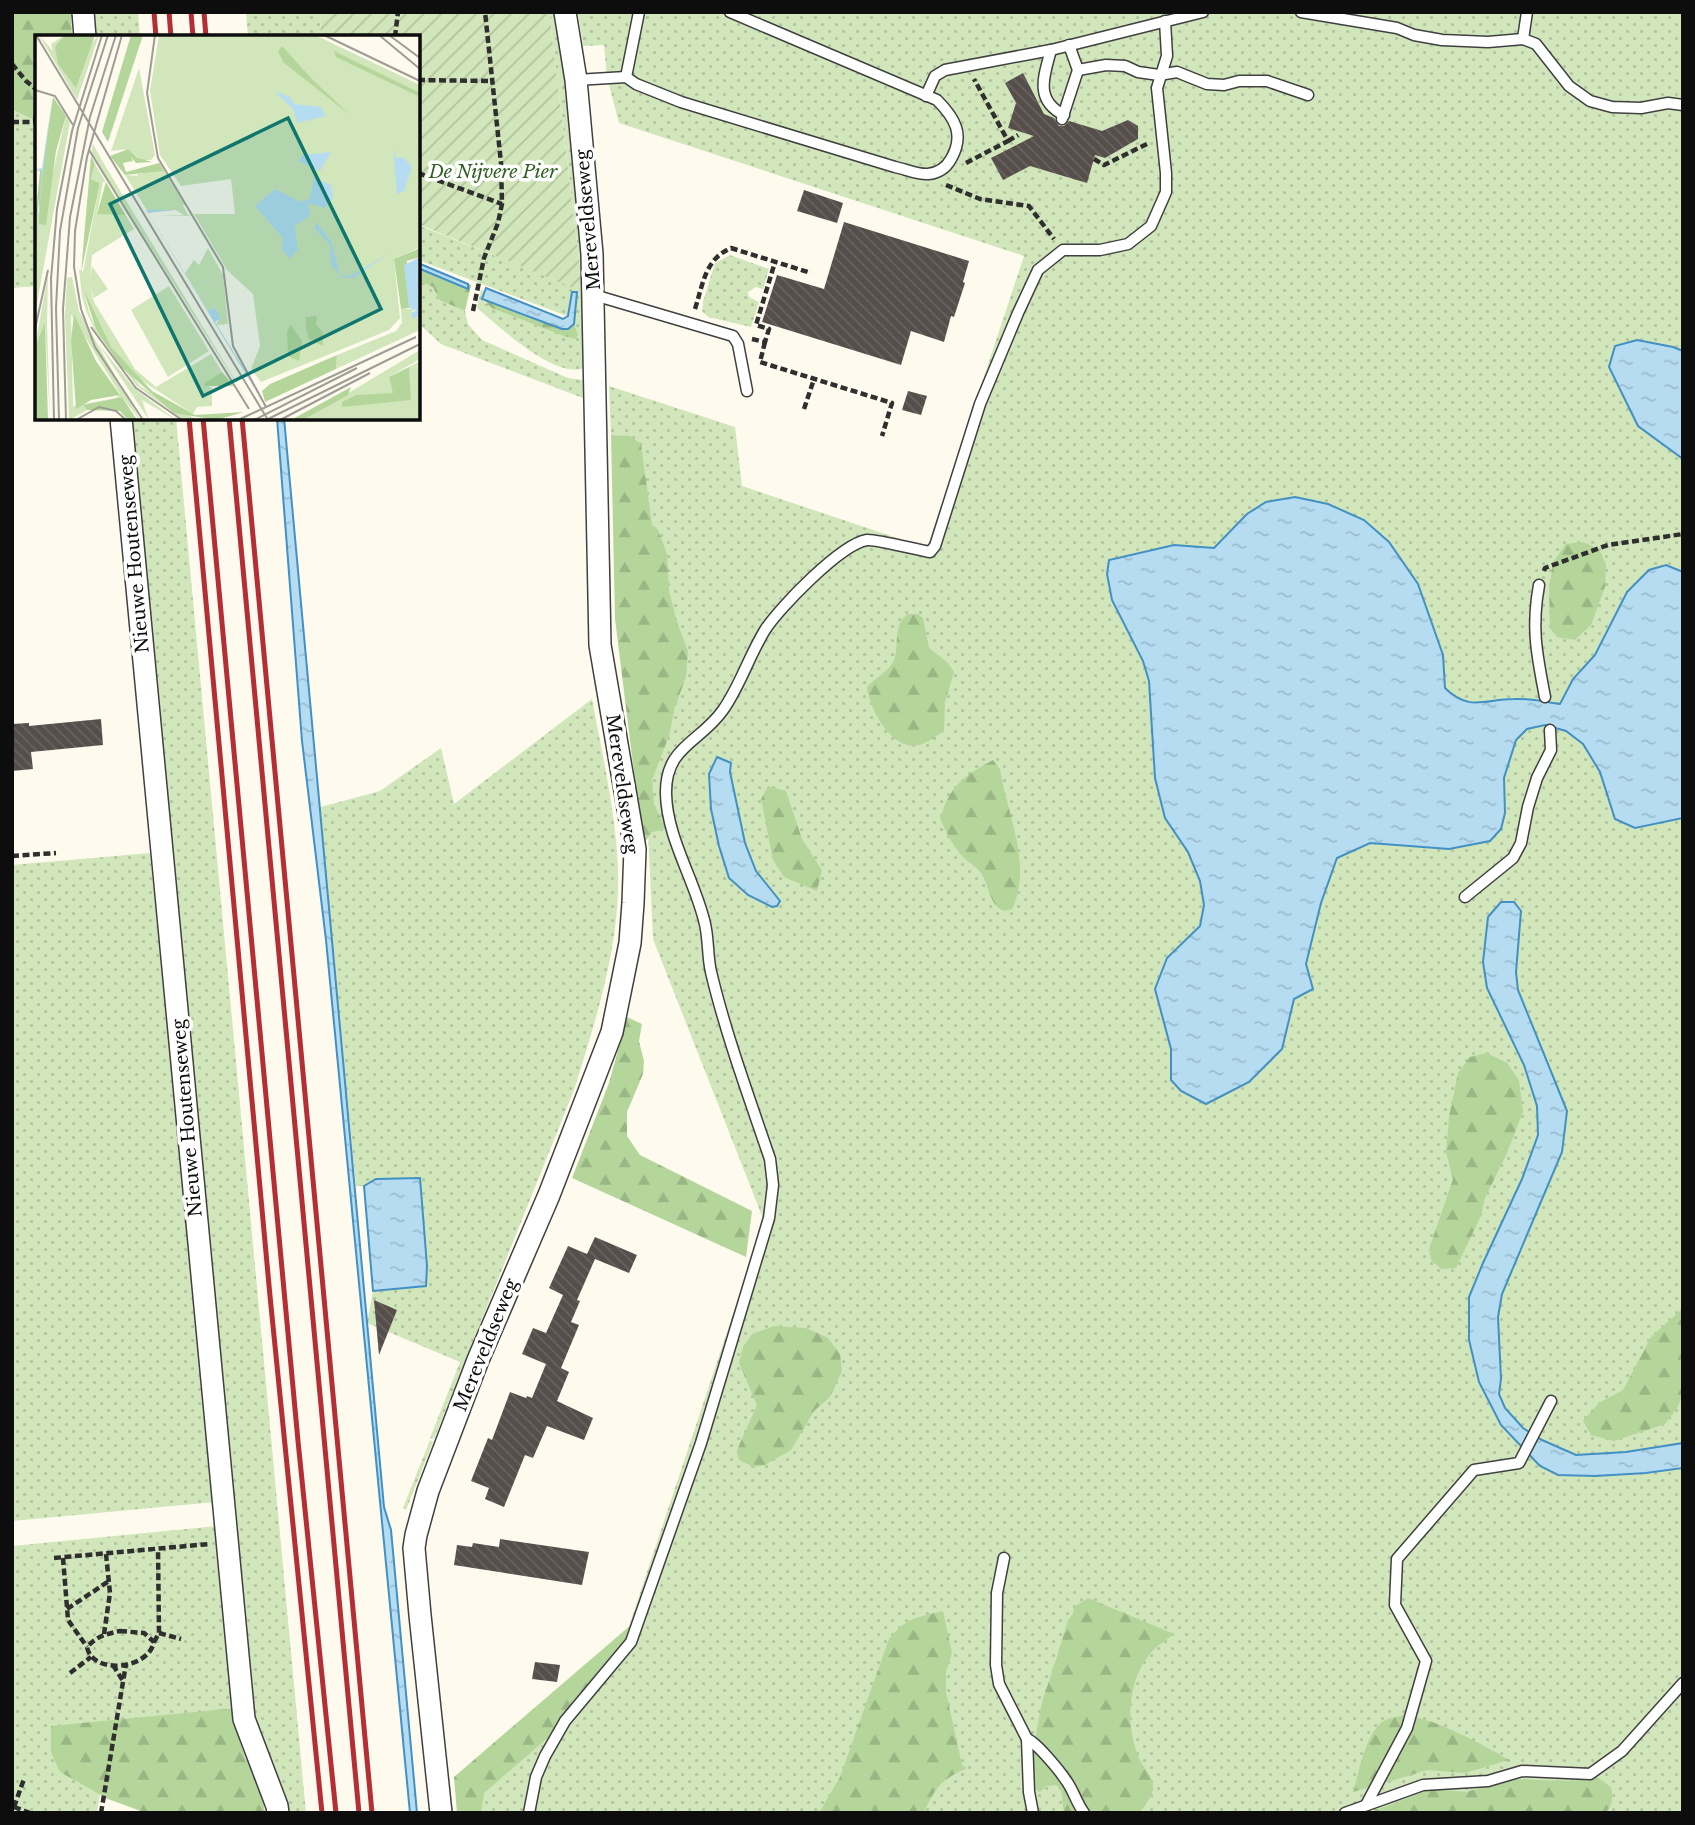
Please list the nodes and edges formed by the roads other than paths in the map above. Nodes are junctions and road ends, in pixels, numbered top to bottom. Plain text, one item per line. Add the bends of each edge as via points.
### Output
1 (83, 12) edge
2 (565, 12) edge
3 (639, 12) edge
4 (730, 12) edge
5 (1203, 12) edge
6 (1301, 12) edge
7 (1527, 12) edge
8 (1165, 22) junction
9 (85, 35) edge
10 (1523, 39) junction
11 (1069, 45) junction
12 (1051, 50) junction
13 (1078, 70) junction
14 (1160, 75) junction
15 (626, 77) junction
16 (576, 80) junction
17 (1308, 95) dead end
18 (926, 96) junction
19 (1683, 105) edge
20 (594, 295) junction
21 (747, 391) dead end
22 (121, 420) edge
23 (1539, 585) road end
24 (1545, 697) dead end
25 (1550, 730) dead end
26 (1465, 897) dead end
27 (1550, 1401) dead end
28 (1004, 1558) dead end
29 (1683, 1683) edge
30 (1027, 1739) junction
31 (1366, 1805) junction
32 (278, 1813) edge
33 (441, 1813) edge
34 (529, 1813) edge
35 (1033, 1813) edge
36 (1084, 1813) edge
37 (1345, 1813) edge

1 - 9 street
2 - 16 street, Mereveldseweg
3 - 15 lane
4 - 18 lane
5 - 8 lane
6 - 10 lane via 1442,40 1488,43
7 - 10 lane
8 - 11 lane
8 - 14 lane via 1167,56
10 - 19 lane via 1535,44 1569,86 1590,101 1612,107
11 - 12 lane
11 - 13 lane
12 - 13 lane via 1042,87 1046,99 1063,117
12 - 18 lane via 945,70 935,76
13 - 14 lane via 1125,66
14 - 17 lane via 1177,72 1207,84 1224,85 1268,81
14 - 34 lane via 1166,192 1151,226 1128,244 1063,250 1038,271 980,404 935,546 930,552 867,540 837,556 796,592 765,629 731,699 715,722 676,757 667,774 667,818 705,922 710,969 770,1159 772,1196 701,1443 631,1642 565,1721 536,1777
15 - 16 lane
15 - 18 lane via 681,102 927,174 945,168 958,146 950,113
16 - 20 street, Mereveldseweg
20 - 21 lane via 733,336
20 - 33 street, Mereveldseweg via 600,646 635,849 630,943 612,1032 478,1360 416,1535
22 - 32 street, Nieuwe Houtenseweg via 244,1719
23 - 24 lane via 1535,645
25 - 26 lane via 1551,750 1537,778 1521,843 1513,858
27 - 31 lane via 1519,1463 1474,1471 1397,1559 1395,1605 1426,1661 1407,1728
28 - 30 lane via 997,1593 996,1665 999,1684
29 - 31 lane via 1622,1751 1590,1774 1522,1771 1488,1780 1423,1785
30 - 35 lane
30 - 36 lane via 1065,1777
31 - 37 lane

